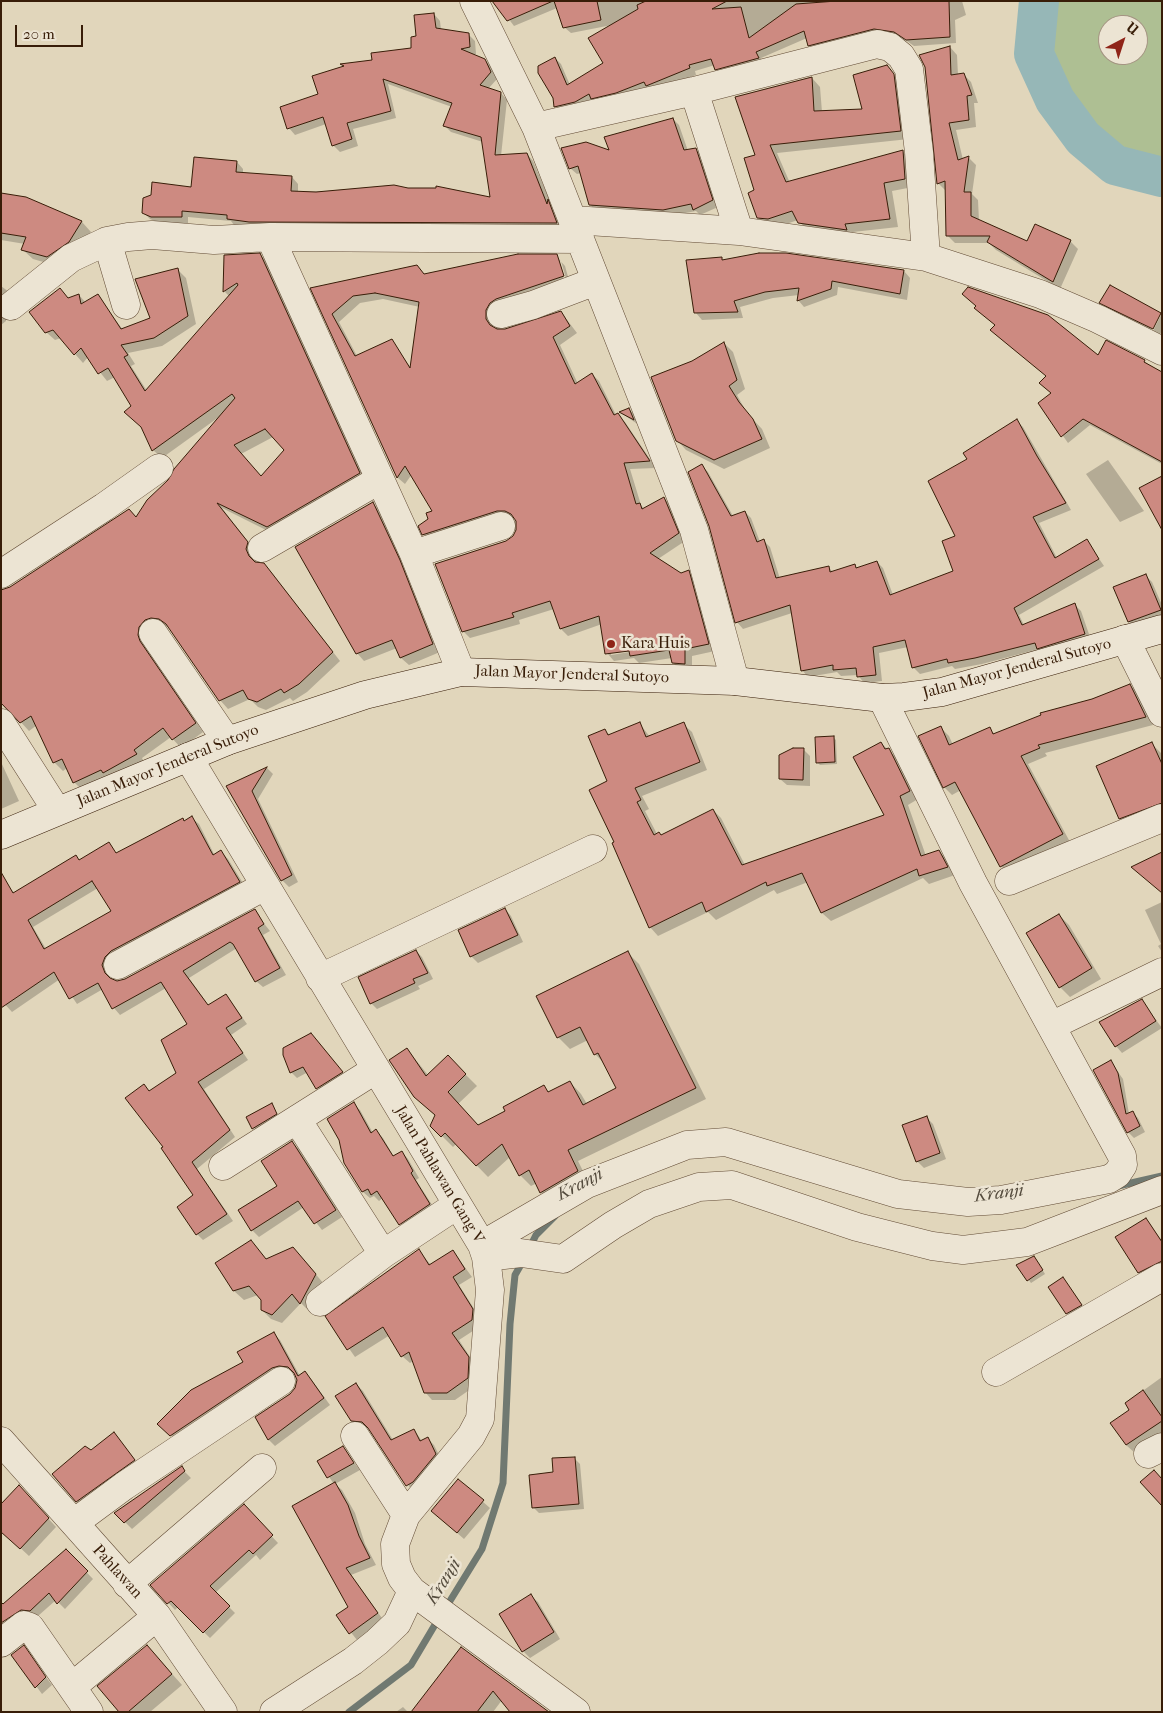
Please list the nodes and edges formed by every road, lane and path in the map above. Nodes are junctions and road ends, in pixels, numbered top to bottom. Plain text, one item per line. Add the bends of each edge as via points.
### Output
1 (474, 1) edge
2 (694, 91) junction
3 (536, 127) junction
4 (577, 230) junction
5 (739, 231) junction
6 (270, 237) junction
7 (107, 241) junction
8 (926, 256) junction
9 (596, 281) junction
10 (126, 305) dead end
11 (12, 306) dead end
12 (501, 314) dead end
13 (1162, 351) edge
14 (158, 468) dead end
15 (378, 480) junction
16 (501, 526) dead end
17 (262, 548) dead end
18 (414, 554) junction
19 (1, 574) edge
20 (1162, 629) edge
21 (152, 633) dead end
22 (1125, 639) junction
23 (461, 672) junction
24 (735, 681) junction
25 (882, 698) junction
26 (1162, 714) edge
27 (1, 723) edge
28 (227, 741) junction
29 (188, 757) junction
30 (57, 811) junction
31 (1162, 818) edge
32 (1, 835) edge
33 (593, 849) dead end
34 (1009, 881) dead end
35 (265, 886) junction
36 (118, 965) dead end
37 (1162, 972) edge
38 (320, 978) junction
39 (1051, 1026) junction
40 (375, 1070) junction
41 (298, 1120) junction
42 (224, 1166) dead end
43 (1161, 1193) edge
44 (457, 1205) junction
45 (484, 1251) junction
46 (383, 1254) junction
47 (1162, 1277) edge
48 (320, 1302) dead end
49 (996, 1372) dead end
50 (280, 1381) dead end
51 (355, 1436) dead end
52 (1, 1441) edge
53 (262, 1468) dead end
54 (406, 1515) junction
55 (74, 1523) junction
56 (127, 1584) junction
57 (412, 1591) junction
58 (157, 1616) junction
59 (1, 1644) edge
60 (73, 1686) junction
61 (89, 1712) edge
62 (223, 1712) edge
63 (274, 1712) edge
64 (576, 1712) edge

1 - 3 street
2 - 3 street
2 - 5 street
2 - 8 street via 877,44 890,47 909,69
3 - 4 street
4 - 5 street
4 - 6 street
4 - 9 street
5 - 8 street
6 - 7 street via 214,240 152,235
6 - 15 street
7 - 10 street
7 - 11 street via 54,270
8 - 13 street via 1040,294
9 - 12 street
9 - 24 street via 694,530
14 - 19 street
15 - 17 street
15 - 18 street
16 - 18 street
18 - 23 street
20 - 22 street, Jalan Mayor Jenderal Sutoyo
21 - 28 street
22 - 25 street, Jalan Mayor Jenderal Sutoyo via 942,692
22 - 26 street
23 - 24 street, Jalan Mayor Jenderal Sutoyo
23 - 28 street, Jalan Mayor Jenderal Sutoyo via 366,695
24 - 25 street, Jalan Mayor Jenderal Sutoyo
25 - 39 street via 973,882
27 - 30 street
28 - 29 street, Jalan Mayor Jenderal Sutoyo
29 - 30 street, Jalan Mayor Jenderal Sutoyo
29 - 35 street, Jalan Pahlawan Gang V
30 - 32 street, Jalan Mayor Jenderal Sutoyo
31 - 34 street
33 - 38 street
35 - 36 street
35 - 38 street, Jalan Pahlawan Gang V
37 - 39 street
38 - 40 street, Jalan Pahlawan Gang V
39 - 45 street via 1122,1156 1123,1165 1109,1179 1002,1200 968,1202 898,1194 726,1142 687,1145 587,1184
40 - 41 street
40 - 44 street, Jalan Pahlawan Gang V
41 - 42 street
41 - 46 street
43 - 45 street via 1027,1242 963,1250 932,1246 857,1226 732,1185 699,1187 649,1204 563,1259 521,1252
44 - 45 street, Jalan Pahlawan Gang V
44 - 46 street
45 - 54 street, Jalan Pahlawan Gang V via 490,1290 480,1419 471,1436
46 - 48 street
47 - 49 street
50 - 55 street
51 - 54 street
52 - 55 street, Pahlawan
53 - 56 street
54 - 57 street, Jalan Pahlawan Gang V via 395,1544 396,1564
55 - 56 street, Pahlawan
56 - 58 street, Pahlawan
57 - 63 street via 397,1623 377,1642
57 - 64 street, Jalan Pahlawan Gang V
58 - 60 street
58 - 62 street, Pahlawan
59 - 60 street via 17,1629 27,1625
60 - 61 street

